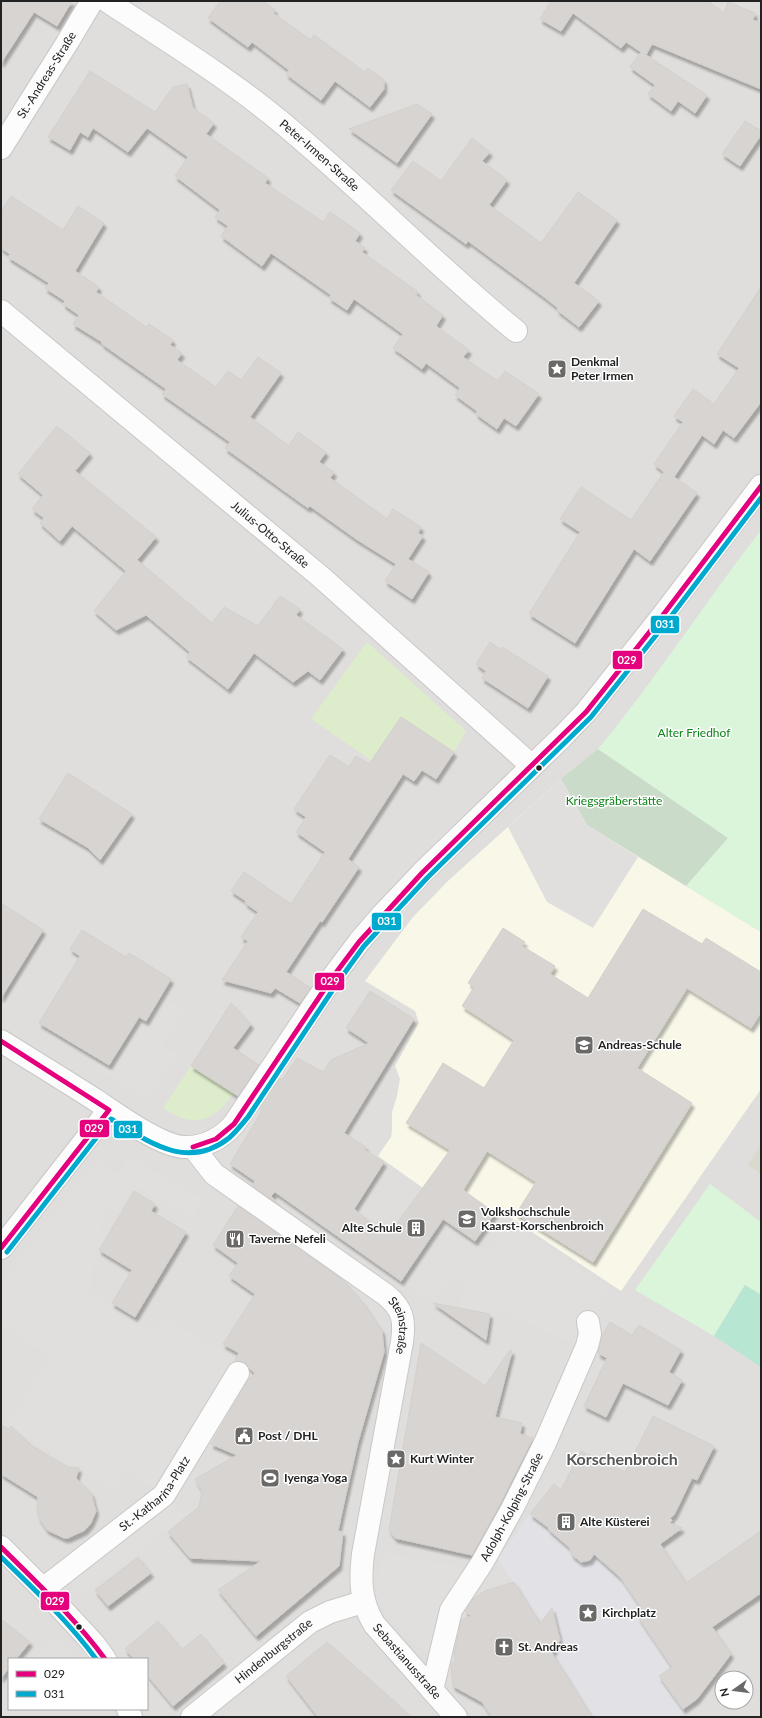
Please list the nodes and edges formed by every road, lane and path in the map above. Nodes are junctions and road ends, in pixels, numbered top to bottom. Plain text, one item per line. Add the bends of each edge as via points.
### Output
1 (92, 1) edge
2 (107, 1) edge
3 (1, 148) edge
4 (1, 311) edge
5 (516, 331) dead end
6 (761, 486) edge
7 (532, 766) junction
8 (1, 1041) edge
9 (109, 1110) junction
10 (193, 1147) junction
11 (1, 1248) edge
12 (588, 1322) dead end
13 (238, 1373) dead end
14 (1, 1547) edge
15 (43, 1589) junction
16 (363, 1602) junction
17 (104, 1658) edge
18 (432, 1690) junction
19 (192, 1717) edge
20 (456, 1717) edge

1 - 3 street, St.-Andreas-Straße
2 - 5 street, Peter-Irmen-Straße via 222,77 277,118 478,300
4 - 7 street, Julius-Otto-Straße via 321,577
6 - 7 street via 594,702
7 - 10 street via 422,873 366,934 332,978 234,1124 219,1138
8 - 9 street
9 - 10 street via 168,1143
9 - 11 street
10 - 16 street, Steinstraße via 219,1178 378,1289 392,1300 400,1312 403,1326 402,1342 360,1570
12 - 18 street, Adolph-Kolping-Straße via 590,1334 587,1346 545,1443 482,1563 451,1610
13 - 15 street, St.-Katharina-Platz via 164,1495
14 - 15 street
15 - 17 street
16 - 18 street, Sebastianusstraße via 374,1624
16 - 19 street, Hindenburgstraße via 330,1612 310,1622
18 - 20 street, Sebastianusstraße

